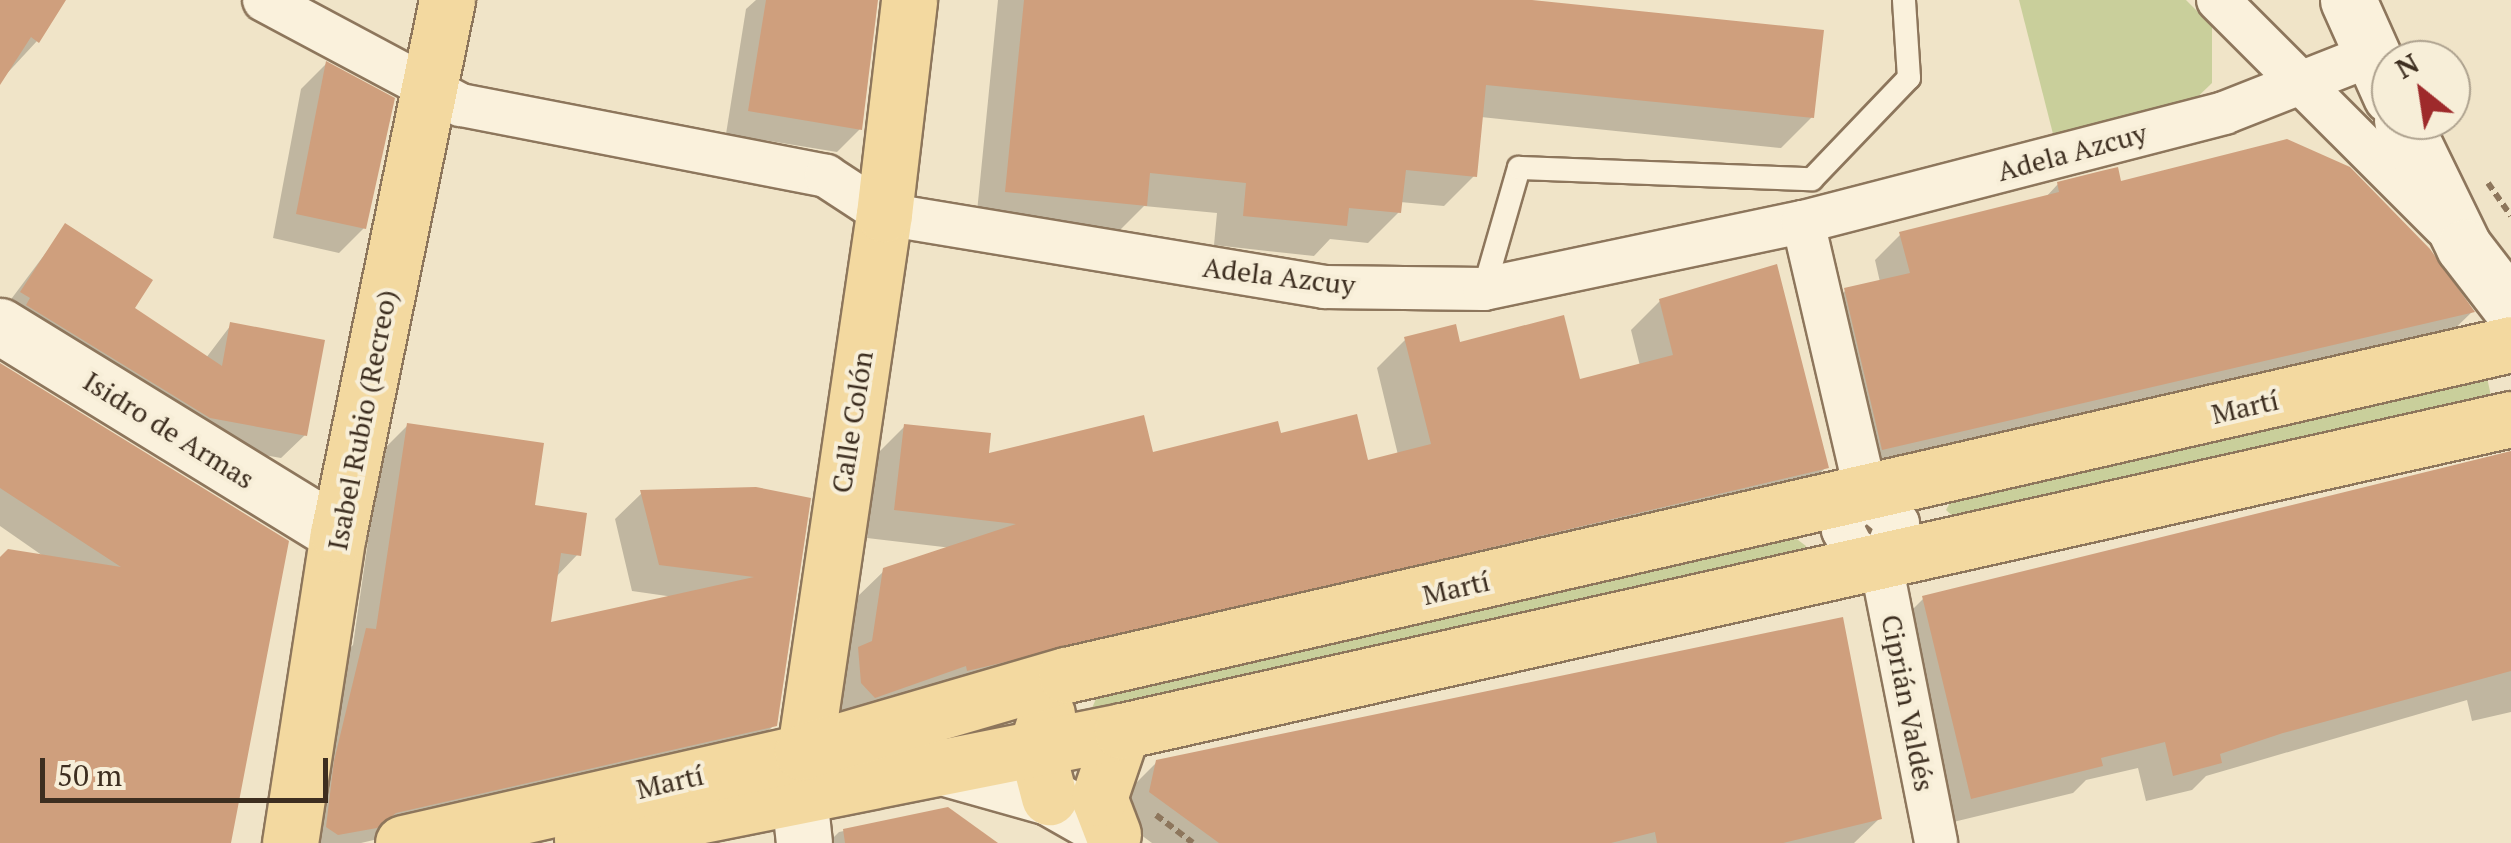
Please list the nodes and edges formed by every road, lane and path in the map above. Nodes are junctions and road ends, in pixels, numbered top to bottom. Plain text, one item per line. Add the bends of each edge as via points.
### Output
1 (264, 0) edge
2 (446, 0) edge
3 (909, 0) edge
4 (1904, 0) edge
5 (2218, 0) edge
6 (2348, 0) edge
7 (2250, 32) junction
8 (2371, 53) edge
9 (2371, 77) edge
10 (429, 83) junction
11 (2306, 84) junction
12 (2224, 113) junction
13 (2412, 140) edge
14 (884, 214) junction
15 (1803, 222) junction
16 (2464, 247) junction
17 (1484, 288) junction
18 (2511, 308) edge
19 (0, 326) edge
20 (2511, 344) edge
21 (2511, 419) edge
22 (1866, 497) junction
23 (338, 534) junction
24 (1881, 564) junction
25 (1066, 676) junction
26 (812, 682) junction
27 (1122, 731) junction
28 (863, 735) junction
29 (935, 765) junction
30 (1042, 772) junction
31 (802, 797) edge
32 (1128, 828) edge
33 (290, 843) edge
34 (403, 843) edge
35 (565, 843) edge
36 (1193, 843) edge
37 (1936, 843) edge

1 - 10 street, Adela Azcuy
2 - 10 main road, Isabel Rubio (Recreo)
3 - 14 main road, Calle Colón
4 - 17 lane via 1908,78 1812,179 1519,168
5 - 7 street
6 - 8 street
7 - 11 street
7 - 12 street via 2246,85
9 - 11 street, Adela Azcuy
10 - 14 street, Adela Azcuy via 461,104 826,176
10 - 23 main road, Isabel Rubio (Recreo)
11 - 12 street, Adela Azcuy
11 - 16 street
12 - 15 street, Adela Azcuy
13 - 16 street
14 - 17 street, Adela Azcuy via 1324,287
14 - 26 main road, Calle Colón
15 - 17 street, Adela Azcuy
15 - 22 street, Ciprián Valdés
16 - 18 street
19 - 23 street, Isidro de Armas
20 - 22 main road, Martí
21 - 24 main road, Martí
22 - 24 street, Ciprián Valdés via 1898,524
22 - 25 main road, Martí
23 - 33 main road, Isabel Rubio (Recreo)
24 - 27 main road, Martí
24 - 37 street, Ciprián Valdés
25 - 28 main road, Martí
25 - 30 main road
26 - 28 main road
26 - 31 main road, Calle Colón
27 - 30 main road, Martí
27 - 32 main road via 1099,798
28 - 29 main road
28 - 31 main road, Martí
29 - 30 main road, Martí
29 - 31 main road, Martí
30 - 32 street
31 - 34 main road, Martí
31 - 35 main road, Martí
32 - 36 path

